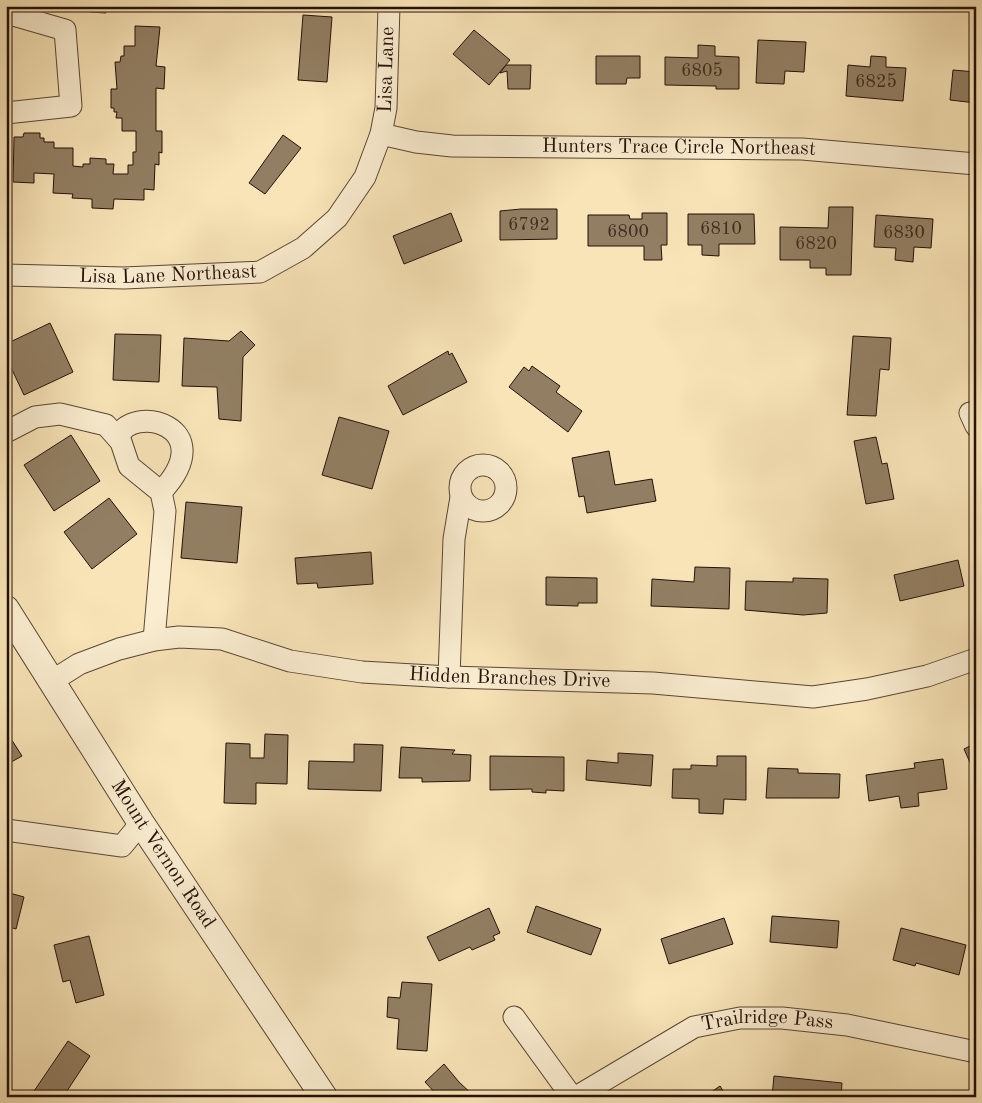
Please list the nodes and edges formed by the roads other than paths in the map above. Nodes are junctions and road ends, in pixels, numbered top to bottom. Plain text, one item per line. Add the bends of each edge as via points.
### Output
1 (388, 6) edge
2 (6, 13) edge
3 (6, 113) edge
4 (382, 134) junction
5 (976, 164) edge
6 (6, 275) edge
7 (6, 432) edge
8 (118, 438) junction
9 (161, 492) junction
10 (462, 497) dead end
11 (6, 609) edge
12 (154, 640) junction
13 (976, 659) edge
14 (449, 677) junction
15 (52, 681) junction
16 (141, 823) junction
17 (6, 830) edge
18 (514, 1017) dead end
19 (976, 1052) edge
20 (324, 1097) edge
21 (572, 1097) edge
22 (576, 1097) edge

1 - 4 street, Lisa Lane via 386,108
2 - 3 street via 65,30 71,106
4 - 5 street, Hunters Trace Circle Northeast via 452,146 802,149
4 - 6 street, Lisa Lane Northeast via 365,177 337,218 303,248 260,272 124,278
7 - 8 street via 35,418 60,414 106,425
8 - 9 street via 129,466
8 - 9 street via 128,427 142,421 161,422 172,429 179,438 182,451 180,468
9 - 12 street via 165,511
10 - 14 street via 454,538
11 - 15 street, Mount Vernon Road
12 - 14 street, Hidden Branches Drive via 179,637 222,639 290,661 362,672
12 - 15 street, Hidden Branches Drive via 79,664
13 - 14 street, Hidden Branches Drive via 927,676 813,698 653,683
15 - 16 street, Mount Vernon Road
16 - 17 street via 122,846
16 - 20 street, Mount Vernon Road
18 - 21 street
19 - 22 street, Trailridge Pass via 847,1025 782,1018 740,1018 694,1027

